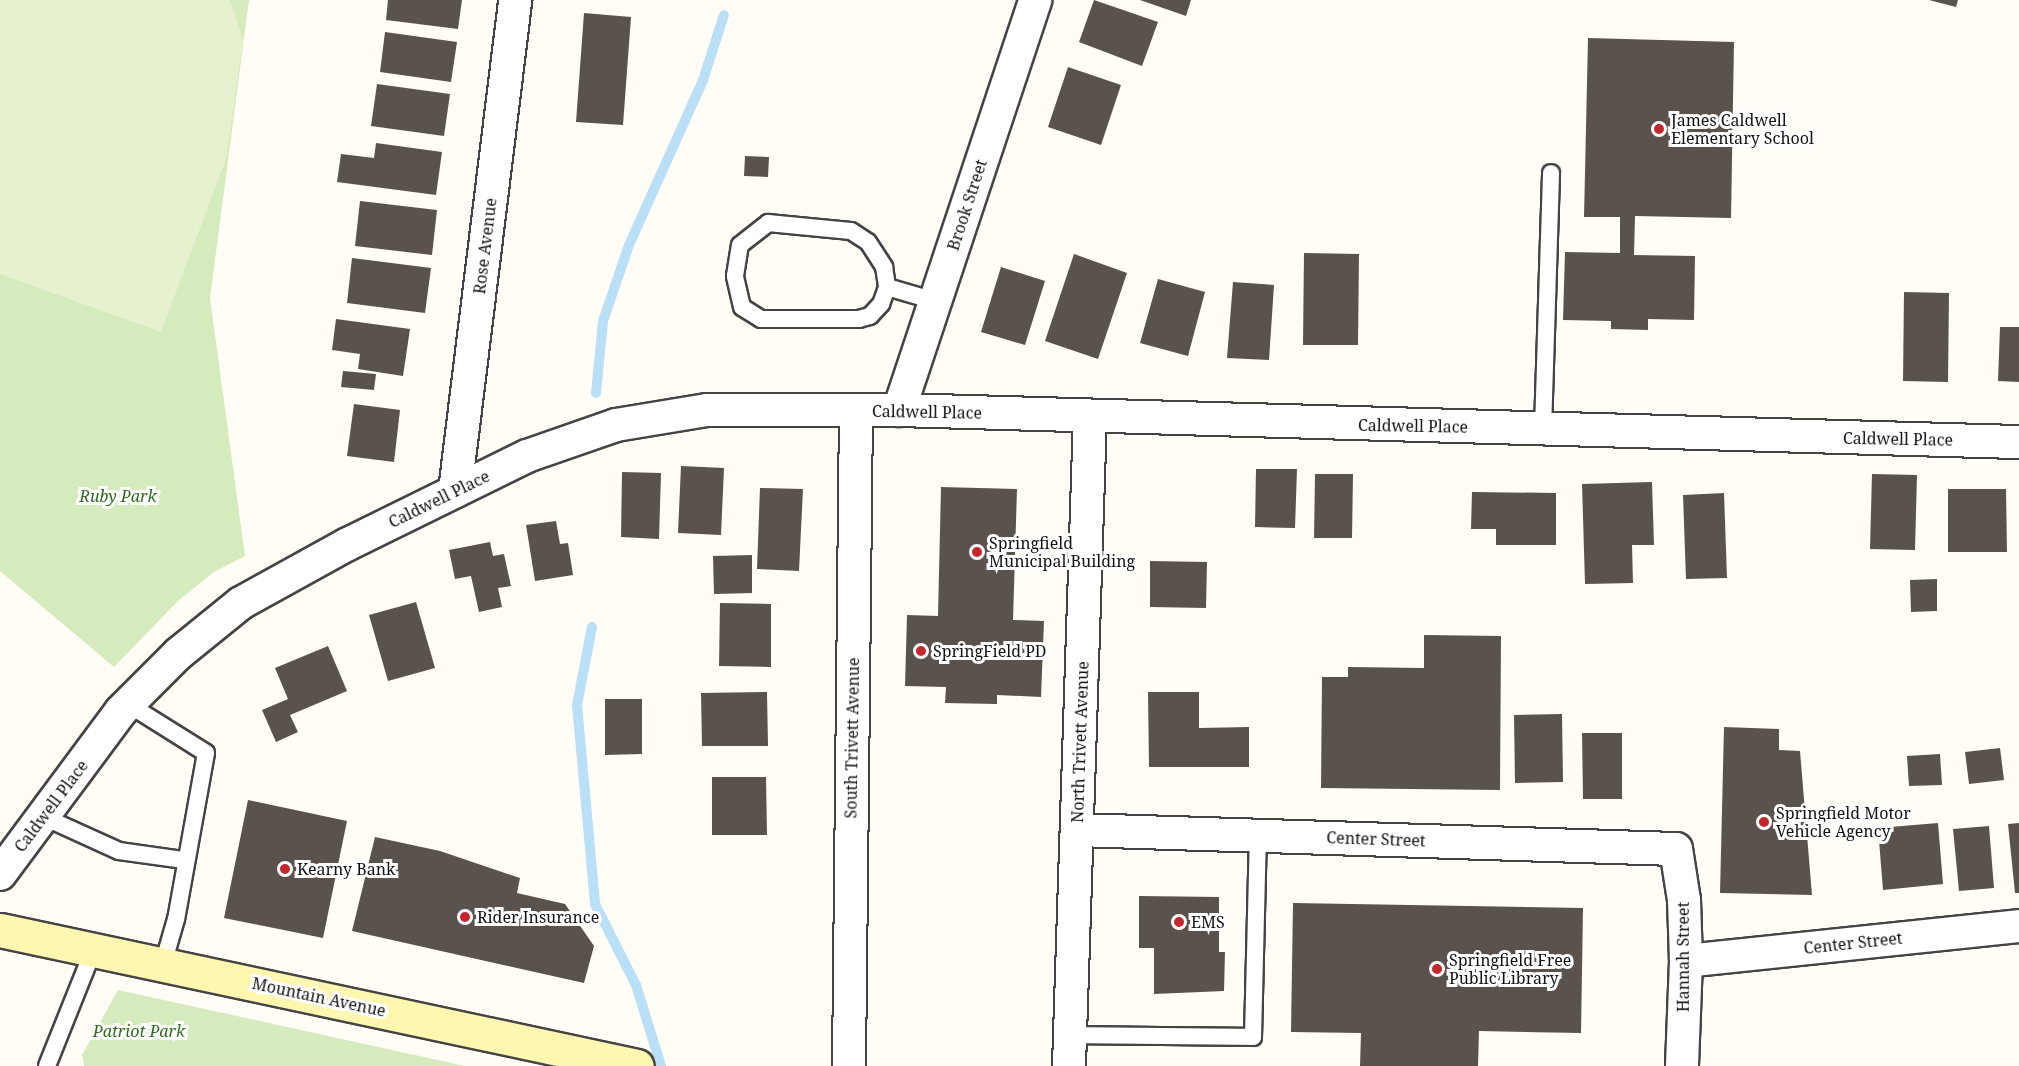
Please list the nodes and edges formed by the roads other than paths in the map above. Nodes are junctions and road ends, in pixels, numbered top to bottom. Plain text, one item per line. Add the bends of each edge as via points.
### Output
1 (515, 0) edge
2 (1035, 0) edge
3 (1551, 173) dead end
4 (887, 287) junction
5 (935, 301) junction
6 (898, 410) junction
7 (855, 411) junction
8 (1090, 417) junction
9 (1543, 429) junction
10 (2019, 442) edge
11 (455, 491) junction
12 (128, 704) junction
13 (44, 817) junction
14 (1077, 830) junction
15 (1258, 835) junction
16 (1676, 849) joint
17 (184, 860) junction
18 (0, 874) edge
19 (2019, 926) edge
20 (0, 930) edge
21 (93, 951) junction
22 (1686, 961) junction
23 (164, 964) junction
24 (1070, 1035) junction
25 (630, 1065) edge
26 (47, 1066) edge
27 (849, 1066) edge
28 (1069, 1066) edge
29 (1682, 1066) edge

1 - 11 street, Rose Avenue
2 - 5 street, Brook Street
3 - 9 lane
4 - 4 lane via 881,257 851,231 768,223 740,245 736,261 737,295 742,307 760,319 859,319 870,316 881,304
4 - 5 lane
5 - 6 street, Brook Street
6 - 7 street, Caldwell Place
6 - 8 street, Caldwell Place
7 - 11 street, Caldwell Place via 707,410 616,425 574,438
7 - 27 street, South Trivett Avenue
8 - 9 street, Caldwell Place
8 - 14 street, North Trivett Avenue
9 - 10 street, Caldwell Place
11 - 12 street, Caldwell Place via 241,603 178,654
12 - 13 street, Caldwell Place
12 - 17 lane via 206,753
13 - 17 lane via 119,850
13 - 18 street, Caldwell Place
14 - 15 street, Center Street
14 - 24 street, North Trivett Avenue
15 - 16 street, Center Street
15 - 24 lane via 1252,1037
16 - 22 street, Hannah Street via 1684,900
17 - 23 lane via 176,920
19 - 22 street, Center Street
20 - 21 street, Mountain Avenue
21 - 23 street, Mountain Avenue
21 - 26 lane
22 - 29 street, Hannah Street
23 - 25 street, Mountain Avenue
24 - 28 street, North Trivett Avenue

